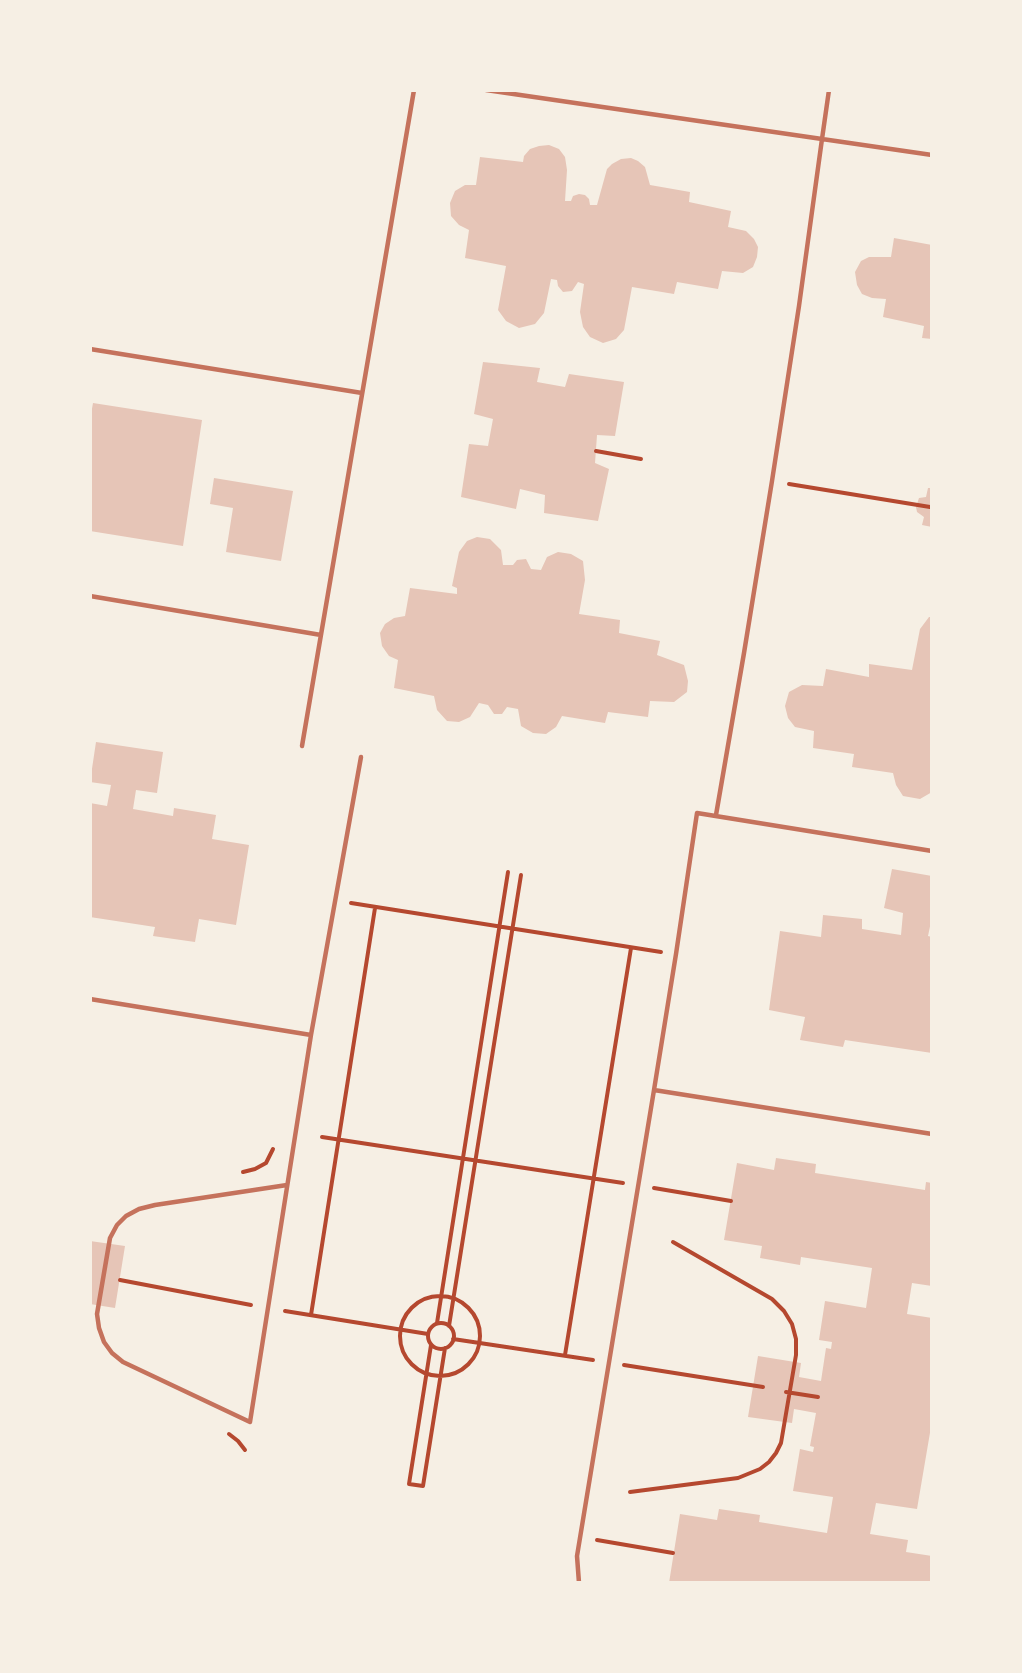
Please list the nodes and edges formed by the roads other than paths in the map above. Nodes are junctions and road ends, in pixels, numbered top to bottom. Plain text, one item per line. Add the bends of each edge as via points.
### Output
1 (414, 90) edge
2 (486, 90) edge
3 (829, 90) edge
4 (822, 139) junction
5 (932, 155) edge
6 (90, 349) edge
7 (362, 393) junction
8 (90, 596) edge
9 (321, 635) junction
10 (302, 746) dead end
11 (361, 757) dead end
12 (716, 815) junction
13 (932, 851) edge
14 (90, 999) edge
15 (311, 1035) junction
16 (654, 1090) junction
17 (932, 1134) edge
18 (287, 1185) junction
19 (579, 1583) edge

1 - 7 lane
2 - 4 lane
3 - 4 lane
4 - 5 lane
4 - 12 lane via 772,481
6 - 7 lane
7 - 9 lane
8 - 9 lane
9 - 10 lane
11 - 15 lane
12 - 13 lane
12 - 16 lane via 697,813
14 - 15 lane
15 - 18 lane
16 - 17 lane
16 - 19 lane via 577,1556
18 - 18 lane via 250,1422 123,1362 112,1353 104,1342 97,1314 110,1238 126,1216 155,1205

